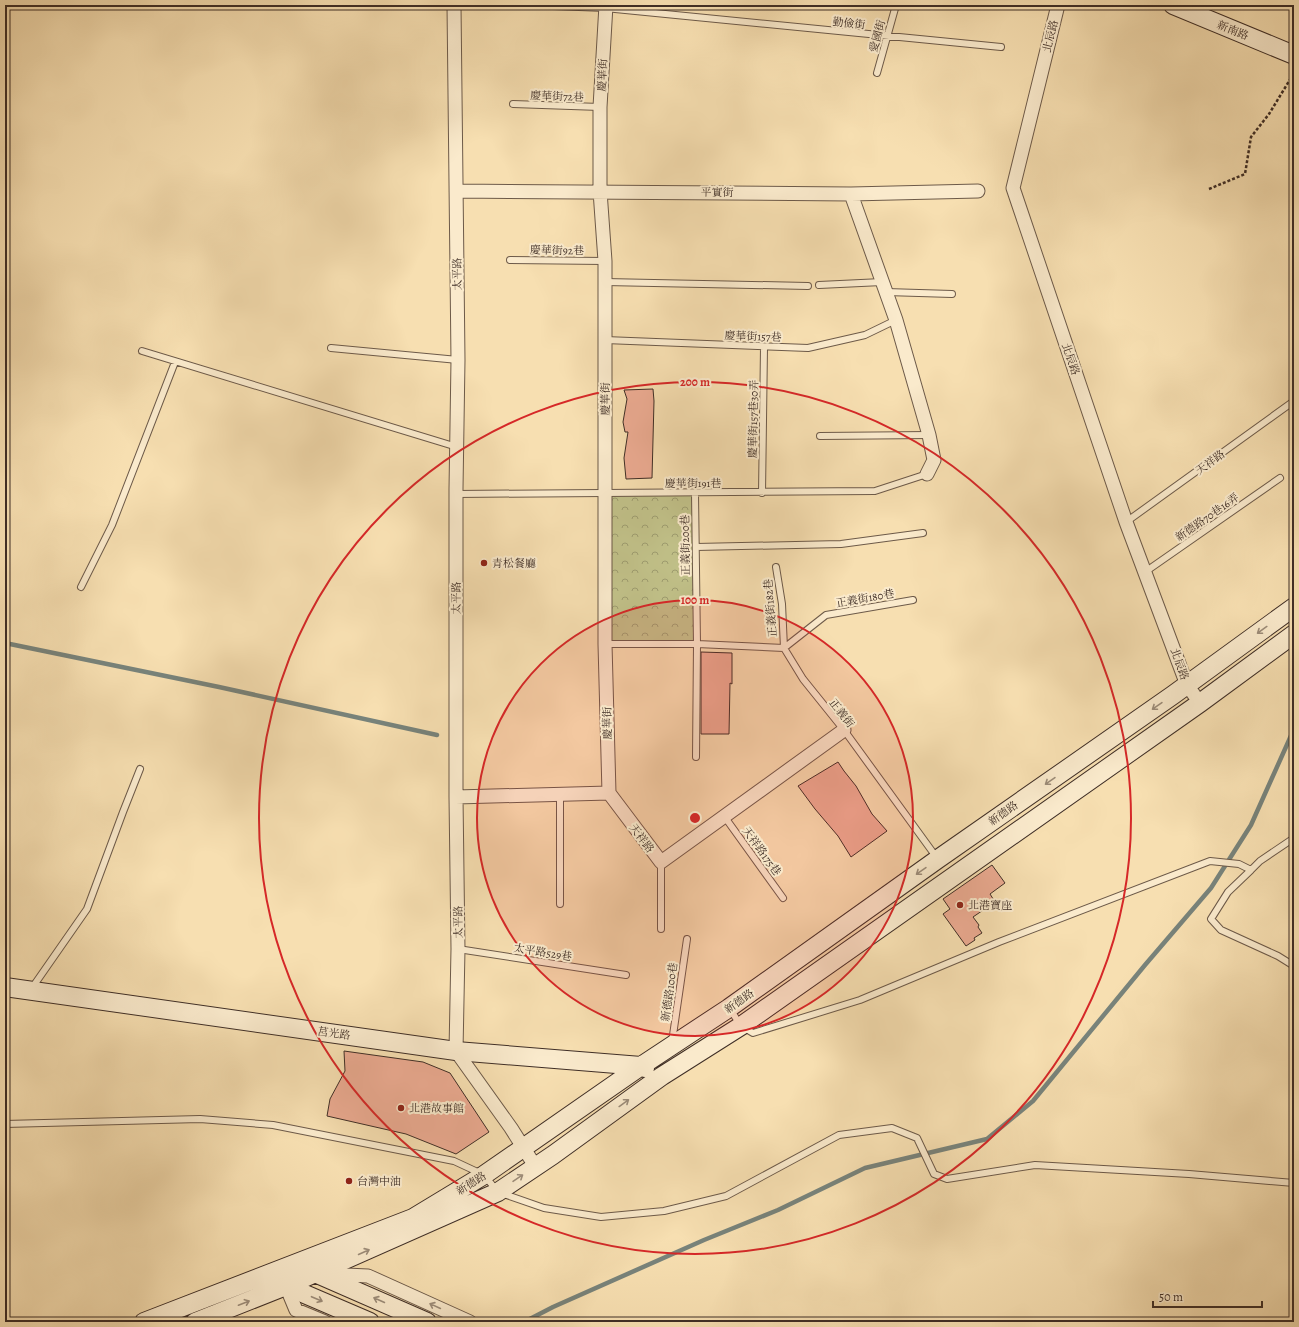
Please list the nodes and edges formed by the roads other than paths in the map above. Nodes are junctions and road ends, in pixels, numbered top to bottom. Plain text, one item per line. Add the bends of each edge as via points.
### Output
1 (454, 5) edge
2 (527, 5) edge
3 (896, 5) edge
4 (1058, 5) edge
5 (1173, 5) edge
6 (606, 6) edge
7 (887, 37) junction
8 (1001, 47) dead end
9 (1294, 55) edge
10 (877, 73) dead end
11 (513, 104) dead end
12 (600, 107) junction
13 (456, 190) junction
14 (600, 191) junction
15 (978, 191) dead end
16 (851, 194) junction
17 (510, 260) dead end
18 (604, 261) junction
19 (605, 282) junction
20 (819, 285) dead end
21 (808, 286) dead end
22 (884, 287) junction
23 (952, 294) dead end
24 (896, 320) junction
25 (605, 340) junction
26 (764, 346) junction
27 (330, 348) dead end
28 (142, 351) dead end
29 (458, 360) junction
30 (175, 362) junction
31 (1294, 401) edge
32 (929, 435) junction
33 (820, 436) dead end
34 (457, 447) junction
35 (927, 474) joint
36 (1280, 478) dead end
37 (695, 492) junction
38 (605, 493) junction
39 (762, 493) junction
40 (456, 494) junction
41 (1126, 522) junction
42 (923, 533) dead end
43 (696, 547) junction
44 (776, 567) dead end
45 (1145, 572) junction
46 (81, 587) dead end
47 (913, 600) dead end
48 (1294, 607) edge
49 (1294, 634) edge
50 (605, 644) junction
51 (697, 644) junction
52 (784, 648) junction
53 (1187, 684) junction
54 (1200, 703) junction
55 (844, 730) junction
56 (696, 757) dead end
57 (140, 769) dead end
58 (560, 794) junction
59 (609, 794) junction
60 (456, 797) junction
61 (724, 816) junction
62 (1294, 838) edge
63 (938, 859) junction
64 (661, 862) junction
65 (1251, 870) junction
66 (783, 898) dead end
67 (560, 904) dead end
68 (661, 929) dead end
69 (687, 939) dead end
70 (458, 949) junction
71 (1294, 966) edge
72 (626, 975) dead end
73 (5, 987) edge
74 (30, 990) junction
75 (730, 1008) junction
76 (742, 1026) junction
77 (671, 1047) junction
78 (456, 1051) junction
79 (641, 1066) junction
80 (662, 1076) junction
81 (5, 1124) edge
82 (524, 1148) junction
83 (535, 1166) junction
84 (484, 1175) junction
85 (1294, 1184) edge
86 (498, 1192) junction
87 (311, 1266) junction
88 (286, 1286) junction
89 (144, 1322) edge
90 (195, 1322) edge
91 (325, 1322) edge
92 (370, 1322) edge
93 (427, 1322) edge
94 (470, 1322) edge

1 - 13 street, 太平路
2 - 6 lane, 勤儉街
3 - 7 lane, 愛國街
4 - 41 street, 北辰路 via 1013,188
5 - 9 main road, 新南路
6 - 7 lane, 勤儉街
6 - 12 street, 慶華街
7 - 8 lane, 勤儉街
7 - 10 lane, 愛國街
11 - 12 lane, 慶華街72巷
12 - 14 street, 慶華街
13 - 14 street, 平實街
13 - 29 street, 太平路
14 - 16 street, 平實街
14 - 18 street, 慶華街
15 - 16 street, 平實街
16 - 22 street
17 - 18 lane, 慶華街92巷
18 - 19 street, 慶華街
19 - 21 lane
19 - 25 street, 慶華街
20 - 22 lane
22 - 23 lane
22 - 24 street
24 - 26 lane, 慶華街157巷 via 864,335 808,348
24 - 32 street
25 - 26 lane, 慶華街157巷
25 - 38 street, 慶華街
26 - 39 lane, 慶華街157巷30弄
27 - 29 lane
28 - 30 lane
29 - 34 street, 太平路
30 - 34 lane
30 - 46 lane via 112,525
31 - 41 lane, 天祥路
32 - 33 lane
32 - 35 street via 934,460
34 - 40 street, 太平路
35 - 39 lane, 慶華街191巷 via 875,491
36 - 45 lane, 新德路70巷16弄
37 - 38 lane, 慶華街191巷
37 - 39 lane, 慶華街191巷
37 - 43 lane, 正義街200巷
38 - 40 lane, 慶華街191巷
38 - 50 street, 慶華街
40 - 60 street, 太平路
41 - 45 street, 北辰路
42 - 43 lane via 841,544
43 - 51 lane, 正義街200巷
44 - 52 lane, 正義街182巷 via 782,604
45 - 53 street, 北辰路
47 - 52 lane, 正義街180巷 via 826,615
48 -> 53 main road, 新德路
49 - 54 main road, 新德路
50 - 51 lane
50 - 59 street, 慶華街
51 - 52 lane
51 - 56 lane
52 - 55 lane, 正義街 via 803,679
53 - 54 street, 北辰路
53 -> 63 main road, 新德路
54 - 76 main road, 新德路
55 - 61 street, 天祥路
55 - 63 lane, 正義街
57 - 74 lane via 87,909
58 - 59 street
58 - 60 street
58 - 67 lane
59 - 64 street, 天祥路
60 - 70 street, 太平路
61 - 64 street, 天祥路
61 - 66 lane, 天祥路175巷
62 - 65 lane
63 -> 75 main road, 新德路
64 - 68 lane
65 - 71 lane via 1228,892 1211,919 1221,930
65 - 76 lane via 1239,864 1210,861 999,942 860,1000 753,1033
69 - 77 lane, 新德路100巷
70 - 72 lane, 太平路529巷
70 - 78 street, 太平路
73 - 74 main road, 莒光路
74 - 78 main road, 莒光路
75 - 76 lane
75 - 77 main road, 新德路
76 - 80 main road, 新德路
77 - 79 main road, 新德路
78 - 79 main road, 莒光路
78 - 82 street
79 - 80 main road, 莒光路
79 - 82 main road, 新德路
83 -> 80 main road, 新德路
81 - 84 lane via 200,1119 273,1125 454,1162
82 - 83 street
82 - 84 main road, 新德路
86 -> 83 main road, 新德路
84 - 86 lane
84 - 87 main road, 新德路 via 413,1218
85 - 86 lane via 1189,1174 1035,1166 947,1179 934,1174 917,1138 892,1128 839,1135 726,1196 664,1211 600,1217 544,1208
87 -> 86 main road, 新德路
87 - 88 main road
87 - 89 main road, 新德路
93 -> 87 main road
94 -> 87 street via 368,1276
90 -> 88 main road
88 - 91 street via 296,1310
88 -> 92 main road

